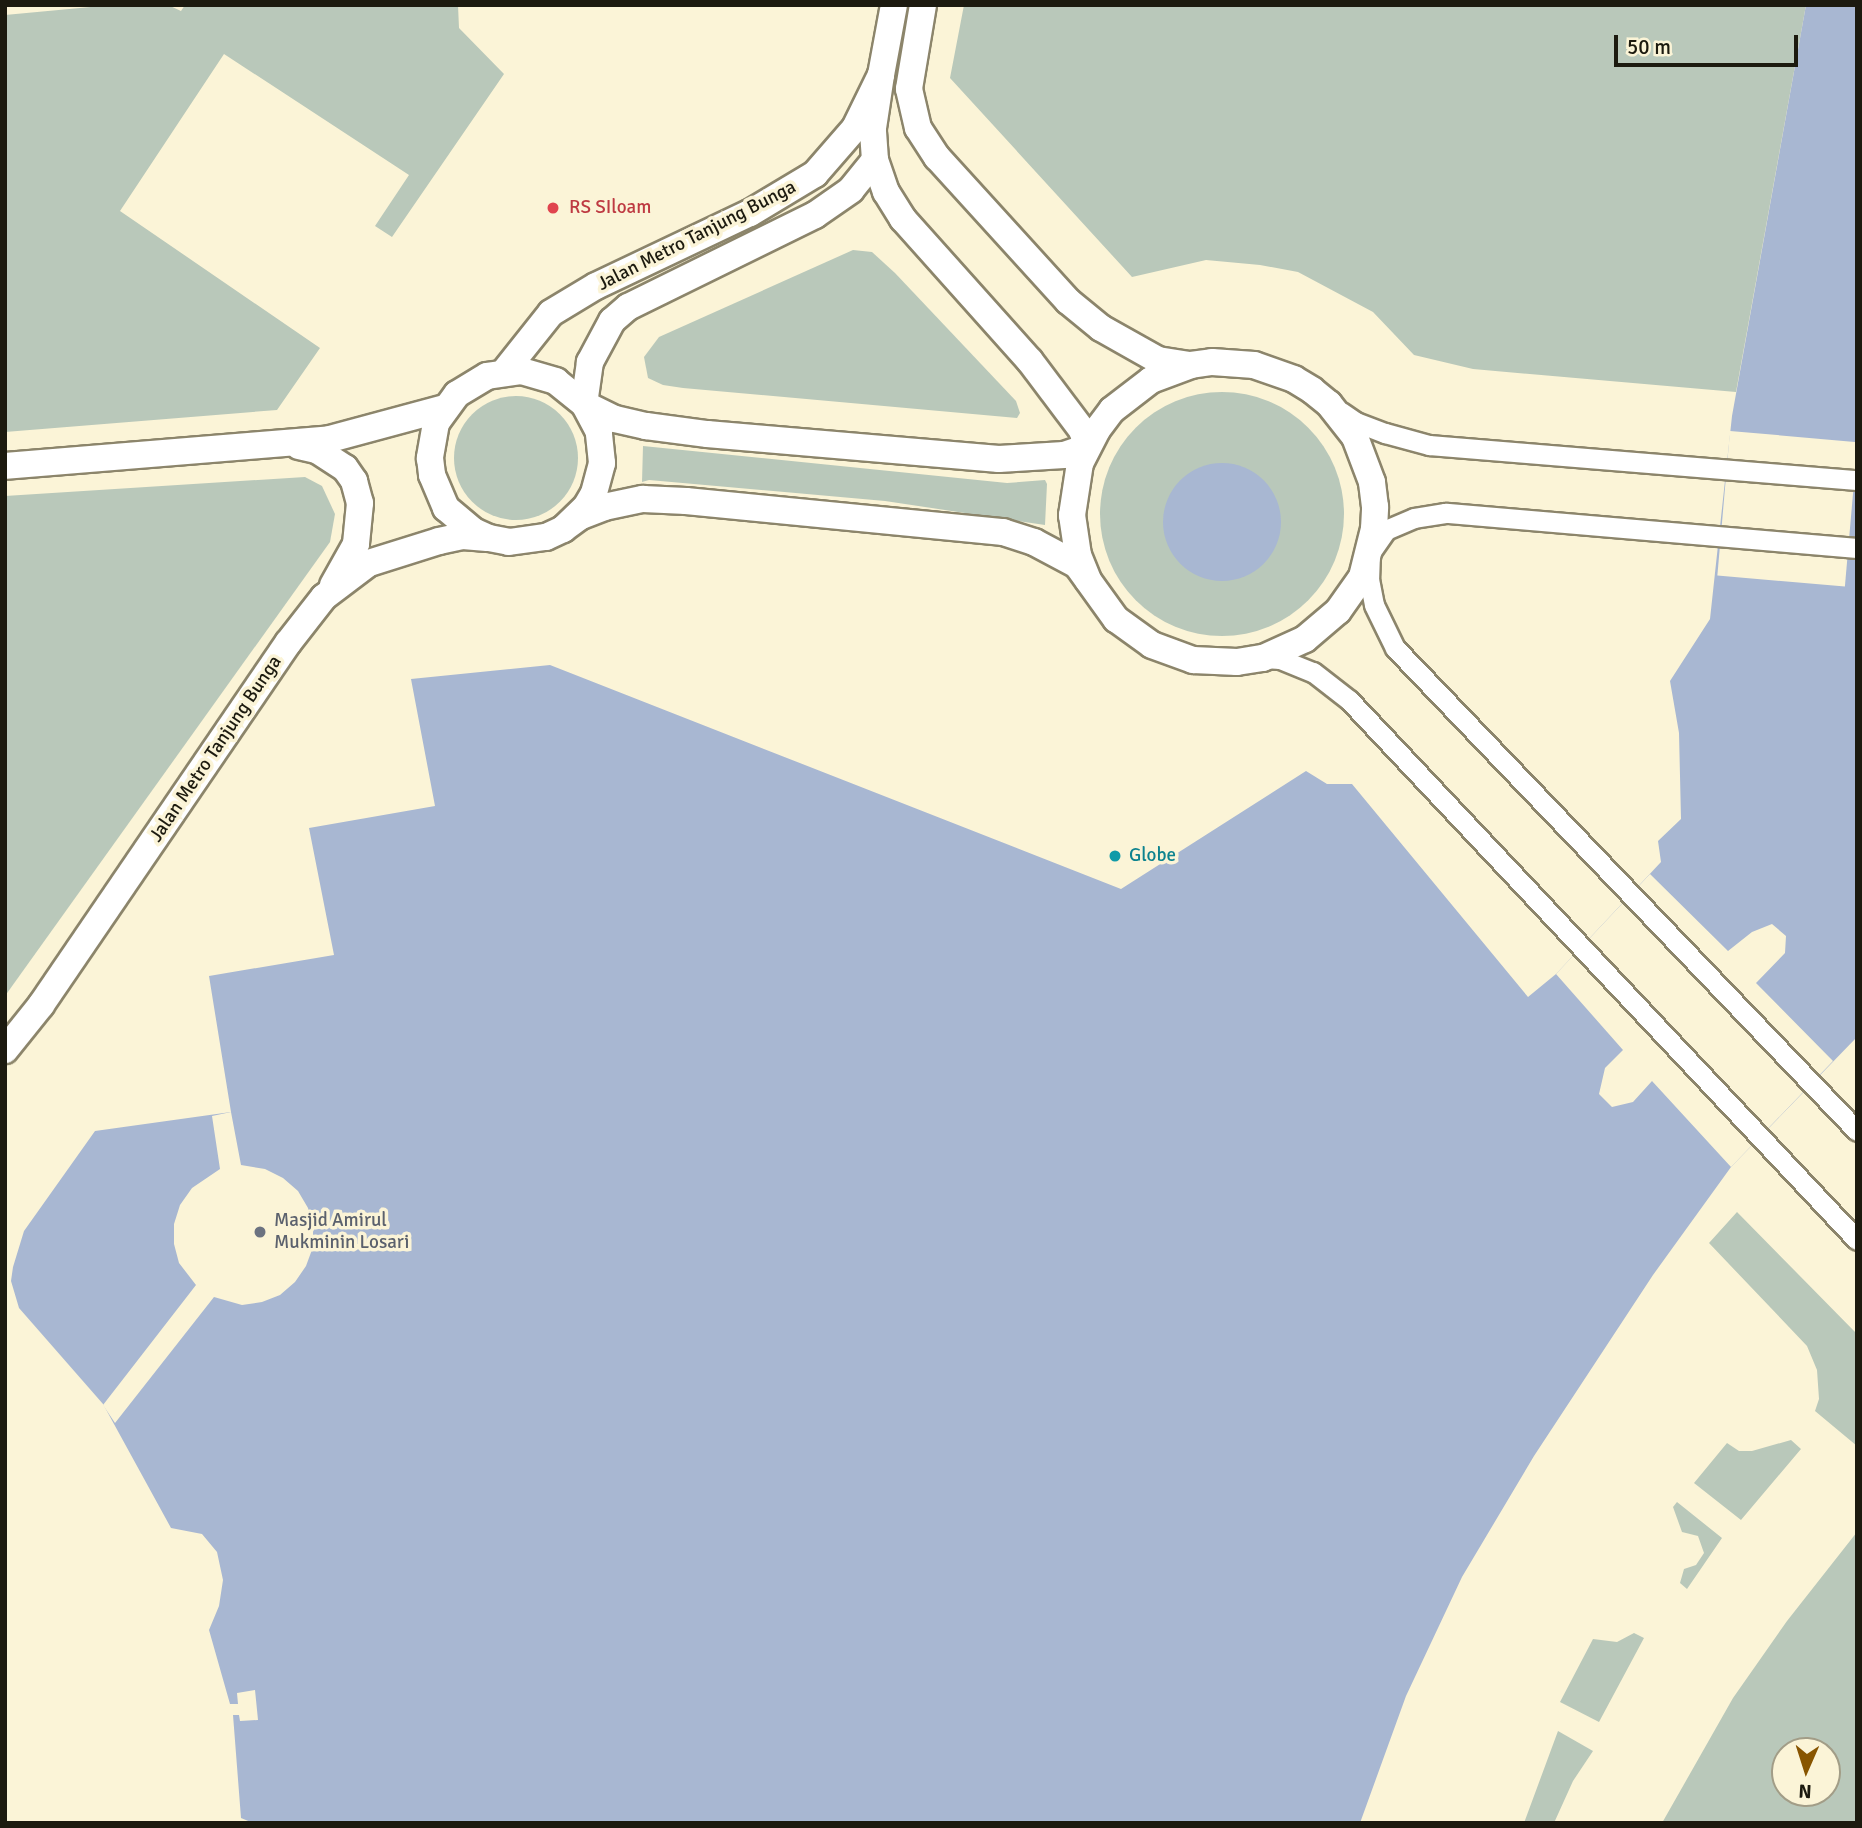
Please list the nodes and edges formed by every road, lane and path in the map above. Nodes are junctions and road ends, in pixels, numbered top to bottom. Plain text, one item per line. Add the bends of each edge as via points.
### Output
1 (894, 5) edge
2 (923, 5) edge
3 (881, 75) junction
4 (876, 160) junction
5 (1191, 365) junction
6 (504, 372) junction
7 (584, 404) junction
8 (1329, 404) junction
9 (445, 408) junction
10 (287, 444) junction
11 (1087, 447) junction
12 (5, 466) edge
13 (1857, 480) edge
14 (563, 529) junction
15 (489, 538) junction
16 (1857, 548) edge
17 (1370, 553) junction
18 (1088, 580) junction
19 (324, 597) junction
20 (1263, 658) junction
21 (5, 1050) edge
22 (1857, 1130) edge
23 (1857, 1240) edge

1 - 3 main road, Jalan Metro Tanjung Bunga
2 - 5 main road via 909,89 918,128 937,157 1068,301 1101,328 1157,360
3 - 4 main road via 873,128
3 - 6 main road, Jalan Metro Tanjung Bunga via 855,128 815,174 761,207 596,286 551,313
4 - 7 main road, Jalan Metro Tanjung Bunga via 851,190 815,215 628,307 612,321 590,362
4 - 11 main road via 886,192 903,219 1030,360 1082,430
5 - 8 main road via 1254,365 1294,379
5 - 11 main road via 1151,380 1130,394 1112,410
6 - 7 main road via 540,374
6 - 9 main road via 487,376 457,394
7 - 11 main road via 615,419 646,426 999,459 1064,455
7 - 14 main road via 598,432 602,463 590,500
8 - 13 street via 1356,422 1429,445
8 - 17 main road via 1355,437 1372,482
9 - 10 main road via 330,439
9 - 15 main road via 431,440 432,475 446,508
10 - 12 main road
10 - 19 main road via 335,459 354,481 360,503 356,544
11 - 18 main road via 1074,488 1072,515 1078,555
14 - 15 main road via 528,542
14 - 18 main road via 604,507 643,499 970,527 1044,546 1077,565
15 - 19 main road, Jalan Metro Tanjung Bunga via 463,536 439,541 369,564
16 - 17 street via 1445,513 1414,518 1386,530
17 - 20 main road via 1362,577 1338,611 1305,639
17 - 22 street via 1374,605 1395,648
18 - 20 main road via 1133,633 1172,654 1215,663
19 - 21 main road, Jalan Metro Tanjung Bunga via 41,1005
20 - 23 street via 1280,659 1313,672 1349,700

